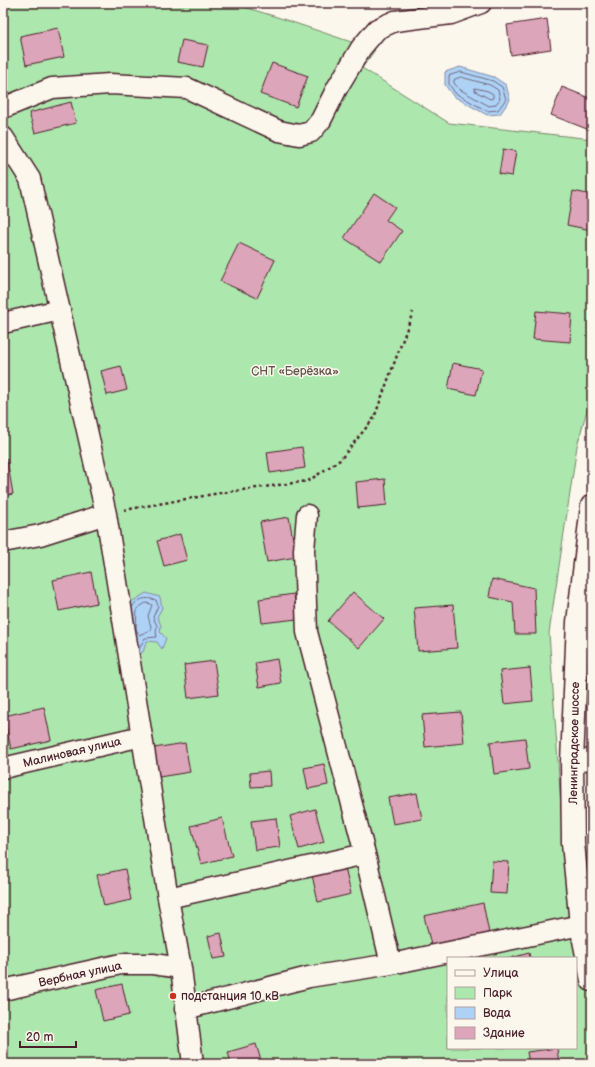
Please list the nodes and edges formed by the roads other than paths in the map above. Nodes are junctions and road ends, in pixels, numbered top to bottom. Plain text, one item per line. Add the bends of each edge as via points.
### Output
1 (481, 3) edge
2 (3, 108) edge
3 (3, 137) edge
4 (60, 310) junction
5 (3, 323) edge
6 (592, 506) edge
7 (106, 514) junction
8 (307, 515) dead end
9 (3, 542) edge
10 (585, 621) edge
11 (142, 736) junction
12 (582, 761) edge
13 (3, 768) edge
14 (365, 854) junction
15 (168, 898) junction
16 (581, 925) junction
17 (391, 964) junction
18 (181, 968) junction
19 (592, 980) edge
20 (3, 990) edge
21 (185, 1009) junction
22 (193, 1064) edge

1 - 2 street via 451,14 395,21 377,30 361,48 321,120 311,132 298,135 279,131 187,88 110,84 52,88
3 - 4 street via 30,179
4 - 5 street
4 - 7 street
6 - 10 main road, Ленинградское шоссе
7 - 9 street via 40,535
7 - 11 street
8 - 14 street via 304,550 307,632
10 - 12 main road, Ленинградское шоссе
11 - 13 street, Малиновая улица
11 - 15 street
12 - 16 main road, Ленинградское шоссе via 573,843
14 - 15 street
14 - 17 street
15 - 18 street
16 - 17 street
16 - 19 main road, Ленинградское шоссе
17 - 21 street via 309,977
18 - 20 street, Вербная улица via 153,964 121,964
18 - 21 street
21 - 22 street

